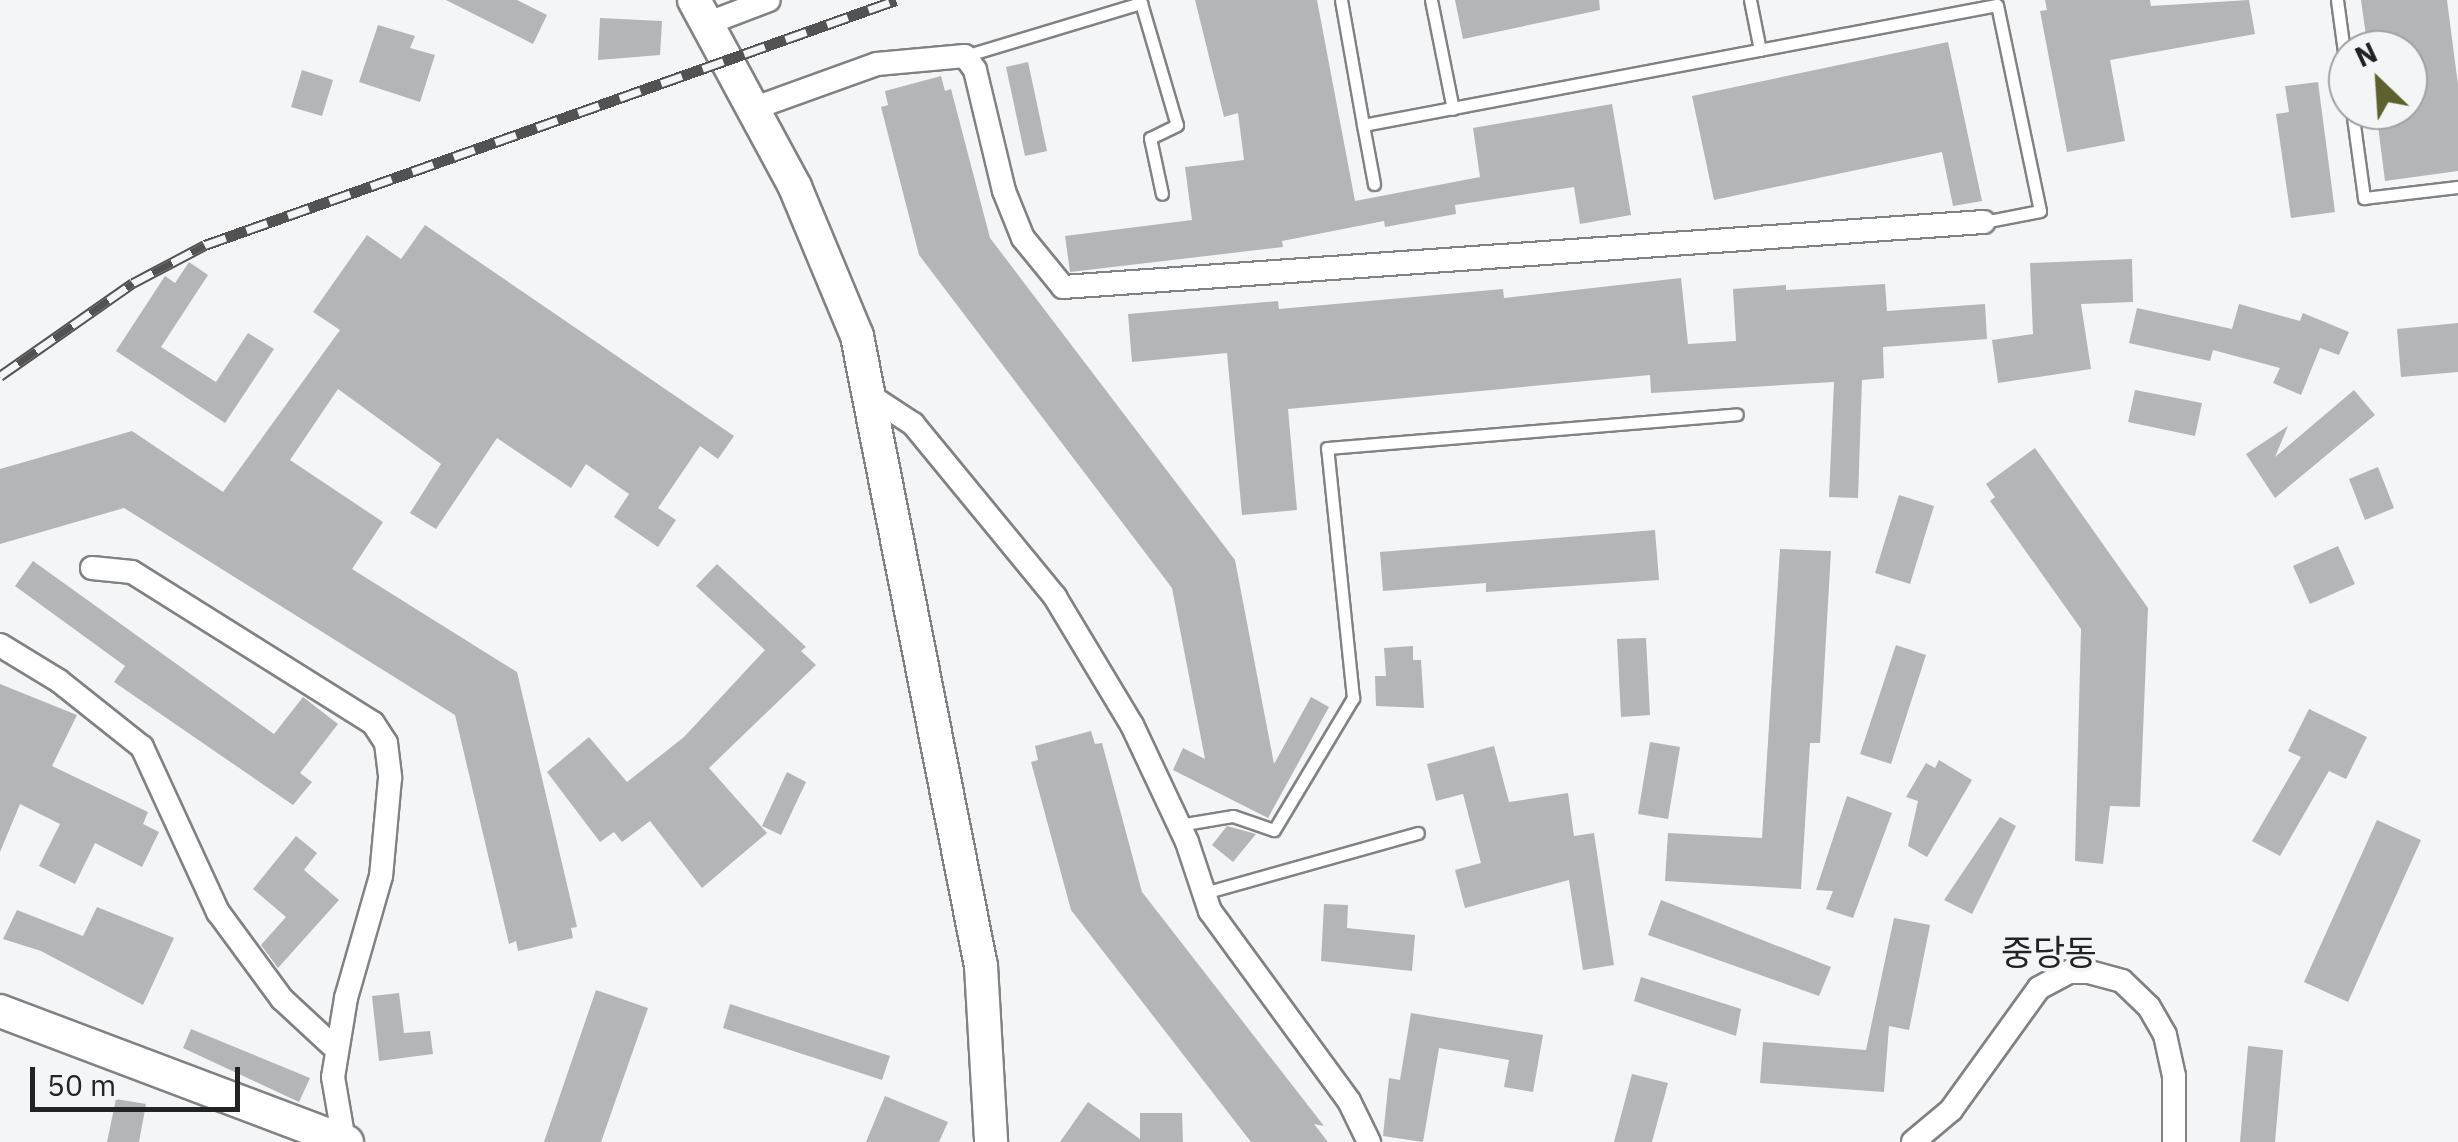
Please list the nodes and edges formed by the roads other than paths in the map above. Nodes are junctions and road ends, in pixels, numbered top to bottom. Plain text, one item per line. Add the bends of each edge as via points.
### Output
1 (770, 0) edge
2 (1341, 0) edge
3 (1431, 0) edge
4 (1750, 0) edge
5 (2337, 0) edge
6 (700, 12) edge
7 (2341, 30) edge
8 (1760, 50) junction
9 (964, 56) junction
10 (752, 109) junction
11 (1453, 109) junction
12 (1363, 125) junction
13 (2355, 130) edge
14 (1374, 184) dead end
15 (2458, 187) edge
16 (1162, 194) dead end
17 (1984, 222) joint
18 (870, 396) junction
19 (1737, 414) dead end
20 (92, 568) dead end
21 (0, 645) edge
22 (1180, 825) junction
23 (1418, 833) dead end
24 (1204, 892) junction
25 (0, 1010) edge
26 (337, 1050) junction
27 (346, 1141) edge
28 (991, 1142) edge
29 (1370, 1142) edge
30 (1913, 1142) edge
31 (2174, 1142) edge

1 - 6 street
2 - 12 lane
3 - 11 lane
4 - 8 lane
5 - 7 lane
6 - 10 street
8 - 11 lane
8 - 17 lane via 1996,5 2040,212
9 - 10 street via 876,64
9 - 16 lane via 1141,4 1178,124 1150,138
9 - 17 street via 975,70 1004,192 1023,238 1063,286
10 - 18 street via 795,187 850,319
11 - 12 lane
12 - 14 lane
13 - 15 lane via 2364,198
18 - 22 street via 913,424 1055,597 1132,725
18 - 28 street via 980,966
19 - 22 lane via 1327,448 1352,698 1274,830 1233,816
20 - 26 street via 132,572 373,723 386,743 390,778 381,876
21 - 26 street via 59,681 142,747 218,912 282,999
22 - 24 street
23 - 24 lane
24 - 29 street via 1210,910 1349,1101
25 - 27 street
26 - 27 street via 332,1076
30 - 31 street via 1952,1110 2038,988 2069,972 2122,981 2149,1007 2174,1076

